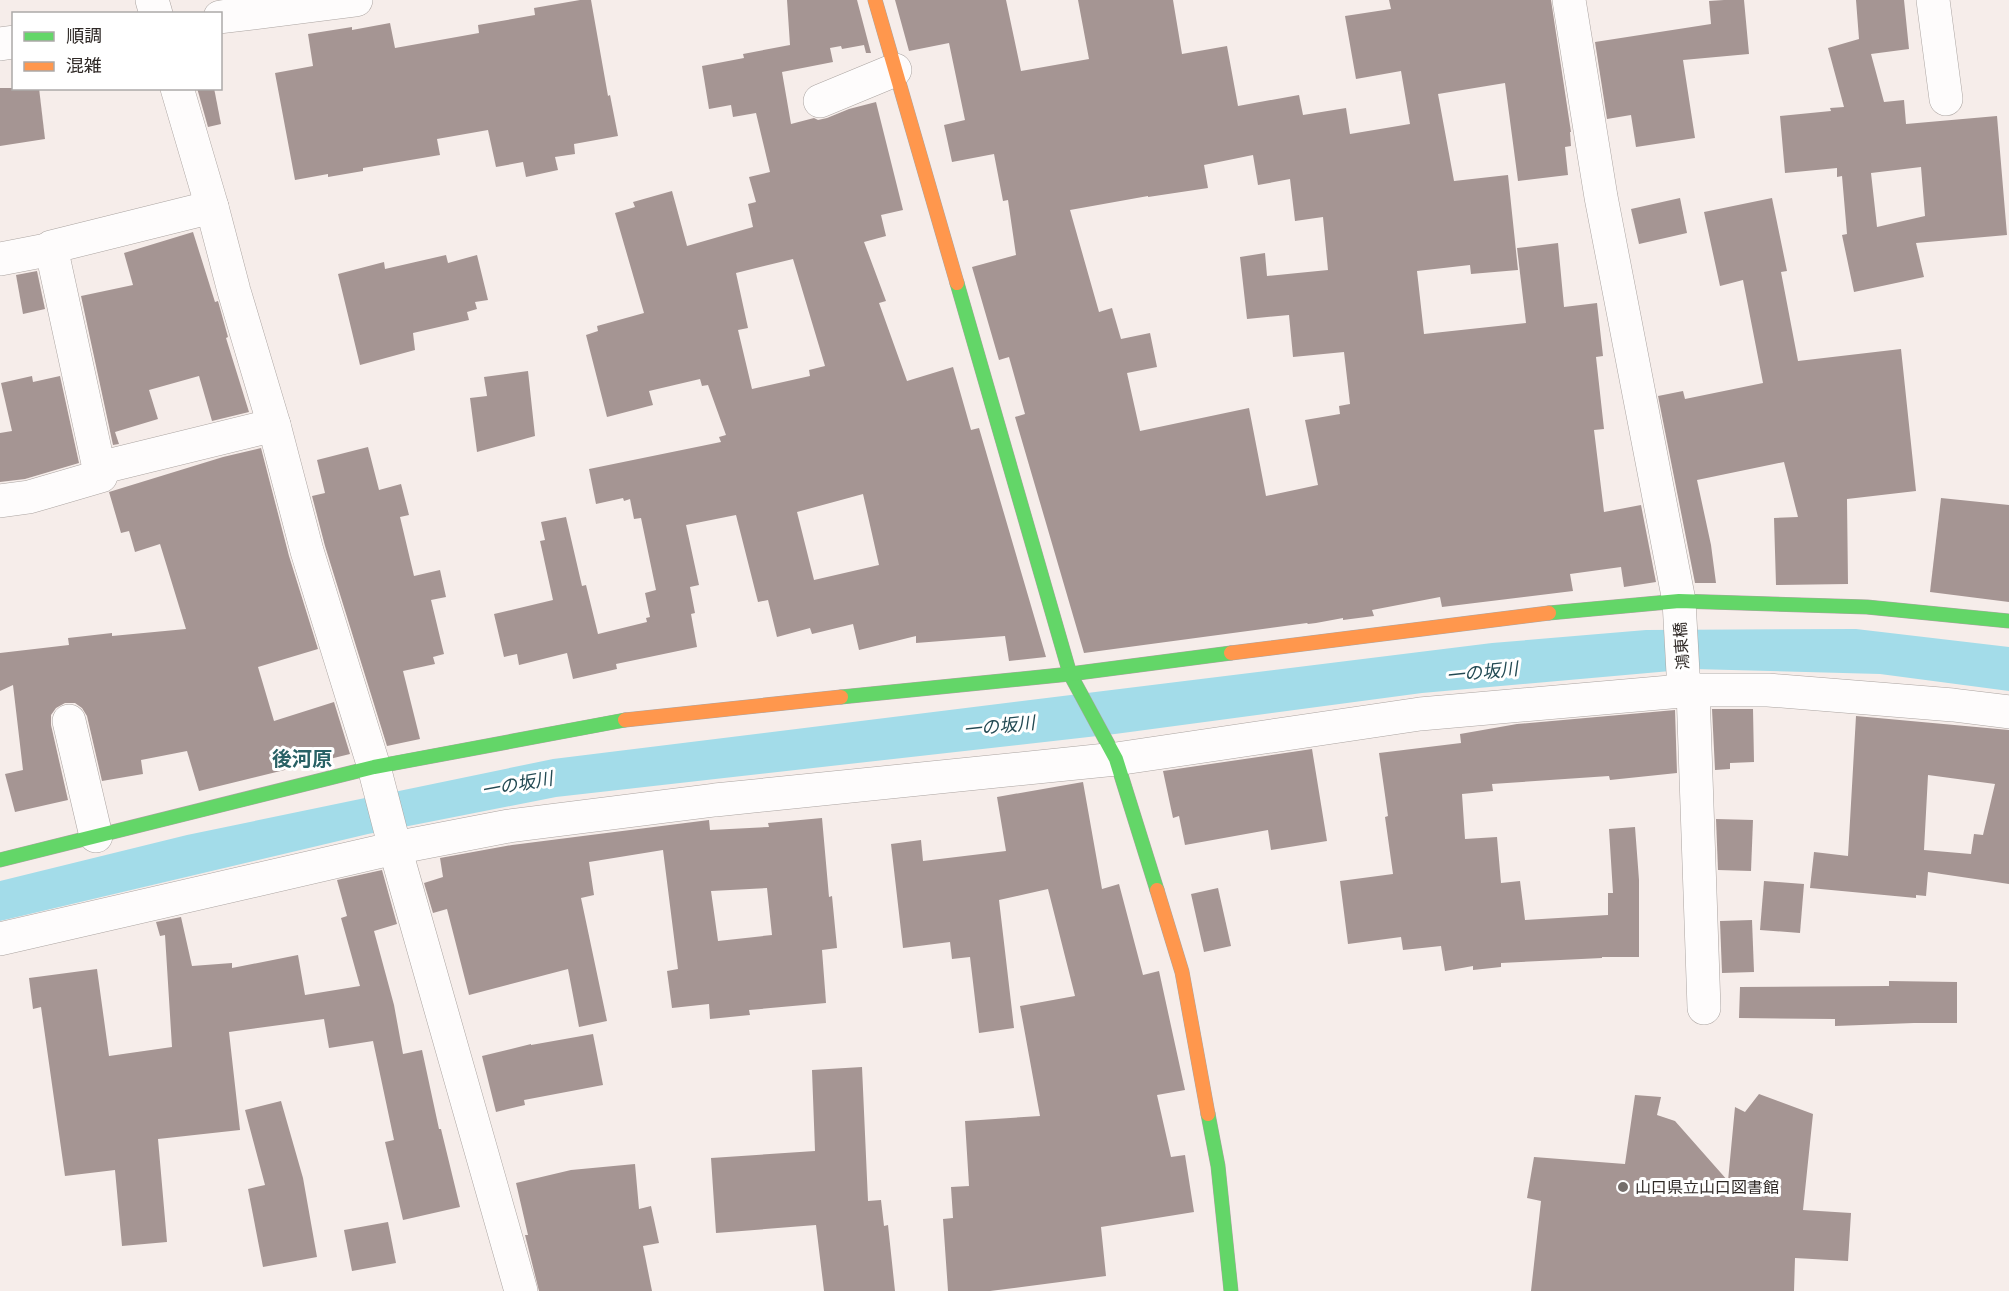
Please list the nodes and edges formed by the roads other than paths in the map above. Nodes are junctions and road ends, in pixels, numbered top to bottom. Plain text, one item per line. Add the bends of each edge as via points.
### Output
1 (356, 0) edge
2 (875, 0) edge
3 (1569, 0) edge
4 (1933, 0) edge
5 (222, 16) edge
6 (895, 70) junction
7 (178, 90) edge
8 (1946, 99) dead end
9 (820, 100) dead end
10 (212, 207) junction
11 (52, 249) junction
12 (0, 260) edge
13 (274, 425) junction
14 (99, 468) junction
15 (0, 501) edge
16 (1679, 607) junction
17 (2009, 621) edge
18 (1070, 674) junction
19 (1687, 686) junction
20 (2009, 712) edge
21 (69, 721) dead end
22 (1112, 751) junction
23 (376, 776) junction
24 (96, 836) junction
25 (393, 840) junction
26 (0, 860) edge
27 (0, 939) edge
28 (1704, 1008) dead end
29 (521, 1291) edge
30 (1231, 1291) edge

1 - 5 street
2 - 6 street
3 - 16 street, 鴻東橋 via 1601,197
4 - 8 street
6 - 9 street
6 - 18 street
7 - 10 street
10 - 11 street
10 - 13 street
11 - 12 street
11 - 14 street
13 - 14 street
13 - 23 street via 307,551
14 - 15 street via 101,476 29,497
16 - 17 street via 1867,607
16 - 18 street via 1528,615
16 - 19 street, 鴻東橋
18 - 22 street
18 - 23 street via 642,717
19 - 20 street
19 - 22 street
19 - 28 street, 鴻東橋
21 - 24 street
22 - 25 street
22 - 30 street via 1182,972 1218,1166
23 - 24 street
23 - 25 street
24 - 26 street
25 - 27 street
25 - 29 street

